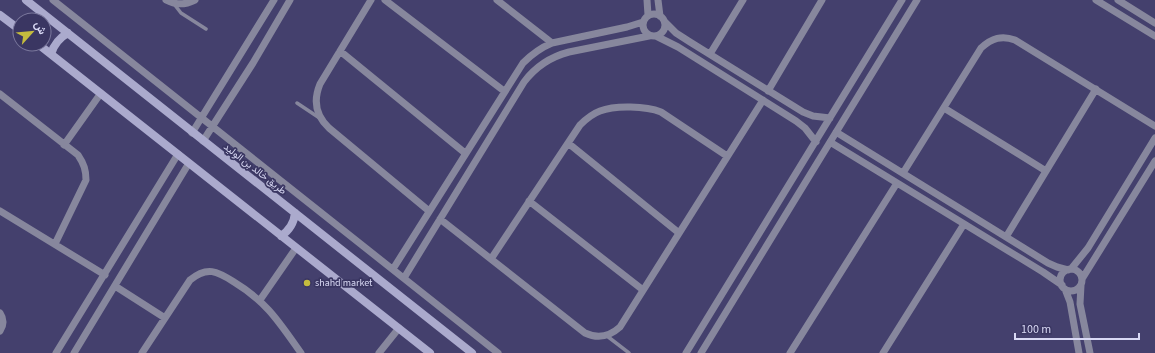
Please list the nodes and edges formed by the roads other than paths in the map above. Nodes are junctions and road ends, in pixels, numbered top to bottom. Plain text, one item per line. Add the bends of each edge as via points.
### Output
1 (26, 0) edge
2 (53, 0) edge
3 (166, 0) edge
4 (195, 0) edge
5 (274, 0) edge
6 (290, 0) edge
7 (371, 0) edge
8 (385, 0) edge
9 (497, 0) edge
10 (647, 0) edge
11 (658, 0) edge
12 (743, 0) edge
13 (822, 0) edge
14 (902, 0) edge
15 (917, 0) edge
16 (1096, 0) edge
17 (1118, 0) edge
18 (173, 3) junction
19 (1140, 14) junction
20 (0, 15) edge
21 (660, 16) junction
22 (645, 18) junction
23 (665, 22) junction
24 (1134, 23) junction
25 (1155, 23) edge
26 (12, 24) edge
27 (206, 29) dead end
28 (68, 33) junction
29 (653, 36) junction
30 (1155, 36) edge
31 (552, 43) junction
32 (340, 51) junction
33 (48, 52) edge
34 (51, 54) junction
35 (710, 54) junction
36 (1096, 89) junction
37 (768, 90) junction
38 (504, 91) junction
39 (101, 93) junction
40 (0, 94) edge
41 (763, 100) junction
42 (297, 103) dead end
43 (944, 108) junction
44 (201, 118) junction
45 (830, 118) junction
46 (321, 119) junction
47 (212, 126) junction
48 (1155, 126) edge
49 (192, 132) junction
50 (836, 132) junction
51 (1155, 138) edge
52 (203, 141) junction
53 (816, 142) junction
54 (830, 142) junction
55 (568, 143) junction
56 (64, 145) junction
57 (178, 154) junction
58 (465, 154) junction
59 (728, 156) junction
60 (1155, 161) edge
61 (189, 163) junction
62 (1046, 171) junction
63 (903, 173) junction
64 (897, 183) junction
65 (529, 201) junction
66 (0, 211) edge
67 (429, 211) junction
68 (295, 213) junction
69 (440, 219) junction
70 (964, 224) junction
71 (679, 233) junction
72 (281, 236) junction
73 (1006, 237) junction
74 (756, 239) junction
75 (55, 244) junction
76 (766, 246) junction
77 (296, 248) junction
78 (491, 259) junction
79 (393, 270) junction
80 (1069, 270) junction
81 (105, 275) junction
82 (404, 278) junction
83 (1081, 282) junction
84 (115, 286) junction
85 (1064, 287) junction
86 (643, 290) junction
87 (260, 300) junction
88 (0, 313) edge
89 (165, 318) junction
90 (399, 328) junction
91 (0, 331) edge
92 (607, 336) junction
93 (56, 353) edge
94 (74, 353) edge
95 (142, 353) edge
96 (301, 353) edge
97 (379, 353) edge
98 (430, 353) edge
99 (472, 353) edge
100 (498, 353) edge
101 (629, 353) edge
102 (686, 353) edge
103 (700, 353) edge
104 (790, 353) edge
105 (883, 353) edge
106 (1079, 353) edge
107 (1090, 353) edge

1 - 28 street, طريق خالد بن الوليد
2 - 44 street
3 - 18 street
4 - 18 street
5 - 44 street
6 - 47 street
7 - 32 street
8 - 38 street
9 - 31 street
10 - 22 street
11 - 21 street
12 - 35 street
13 - 37 street
14 - 45 street
15 - 50 street
16 - 24 street
17 - 19 street
18 - 27 lane via 181,13
19 - 24 street
19 - 25 street
20 - 26 street
21 - 22 street via 654,14
21 - 23 street
22 - 29 street via 644,30
22 - 31 street via 619,29
23 - 29 street via 663,32
23 - 35 street via 683,38
24 - 30 street
28 - 34 street via 58,39
28 - 49 street, طريق خالد بن الوليد
29 - 41 street via 678,46
29 - 69 street via 569,52 537,67 524,82
31 - 38 street via 531,54
32 - 46 street via 317,92 316,107
32 - 58 street
33 - 34 street
34 - 39 street
35 - 37 street
36 - 43 street via 1015,40 1005,37 992,40 981,48
36 - 48 street
36 - 62 street
37 - 45 street via 808,115
38 - 58 street
39 - 56 street
39 - 57 street
40 - 56 street
41 - 53 street via 801,124
41 - 59 street
42 - 46 lane
43 - 62 street
43 - 63 street
44 - 47 street
44 - 49 street
45 - 53 street
46 - 67 street
47 - 52 street
47 - 79 street
49 - 52 street, طريق خالد بن الوليد
50 - 54 street
50 - 63 street
51 - 80 street via 1088,248
52 - 68 street, طريق خالد بن الوليد
53 - 74 street
54 - 64 street
54 - 76 street
55 - 59 street via 580,125 599,111 607,108 642,107 661,112
55 - 65 street
55 - 71 street
56 - 75 street via 83,162 86,180
57 - 61 street
57 - 81 street
58 - 67 street
59 - 71 street
60 - 83 street
61 - 72 street
61 - 84 street
62 - 73 street
63 - 73 street
64 - 70 street
64 - 104 street
65 - 78 street
65 - 86 street
66 - 75 street
67 - 79 street
68 - 72 street via 290,229
68 - 99 street, طريق خالد بن الوليد
69 - 78 street
69 - 82 street
70 - 85 street
70 - 105 street
71 - 86 street
72 - 77 street
73 - 80 street via 1052,265
74 - 76 street
74 - 102 street
75 - 81 street
76 - 103 street
77 - 87 street
77 - 90 street
78 - 92 street via 585,333 592,336
79 - 82 street
80 - 83 street via 1079,273
80 - 85 street via 1061,278
81 - 93 street
82 - 100 street
83 - 85 street via 1074,290
83 - 107 street via 1080,304
84 - 89 street
84 - 94 street
85 - 106 street via 1070,302
86 - 92 street via 620,327
87 - 89 street via 222,274 205,271 190,280
87 - 96 street via 274,314
88 - 91 street via 3,324
89 - 95 street
90 - 97 street
90 - 98 street
92 - 101 lane

